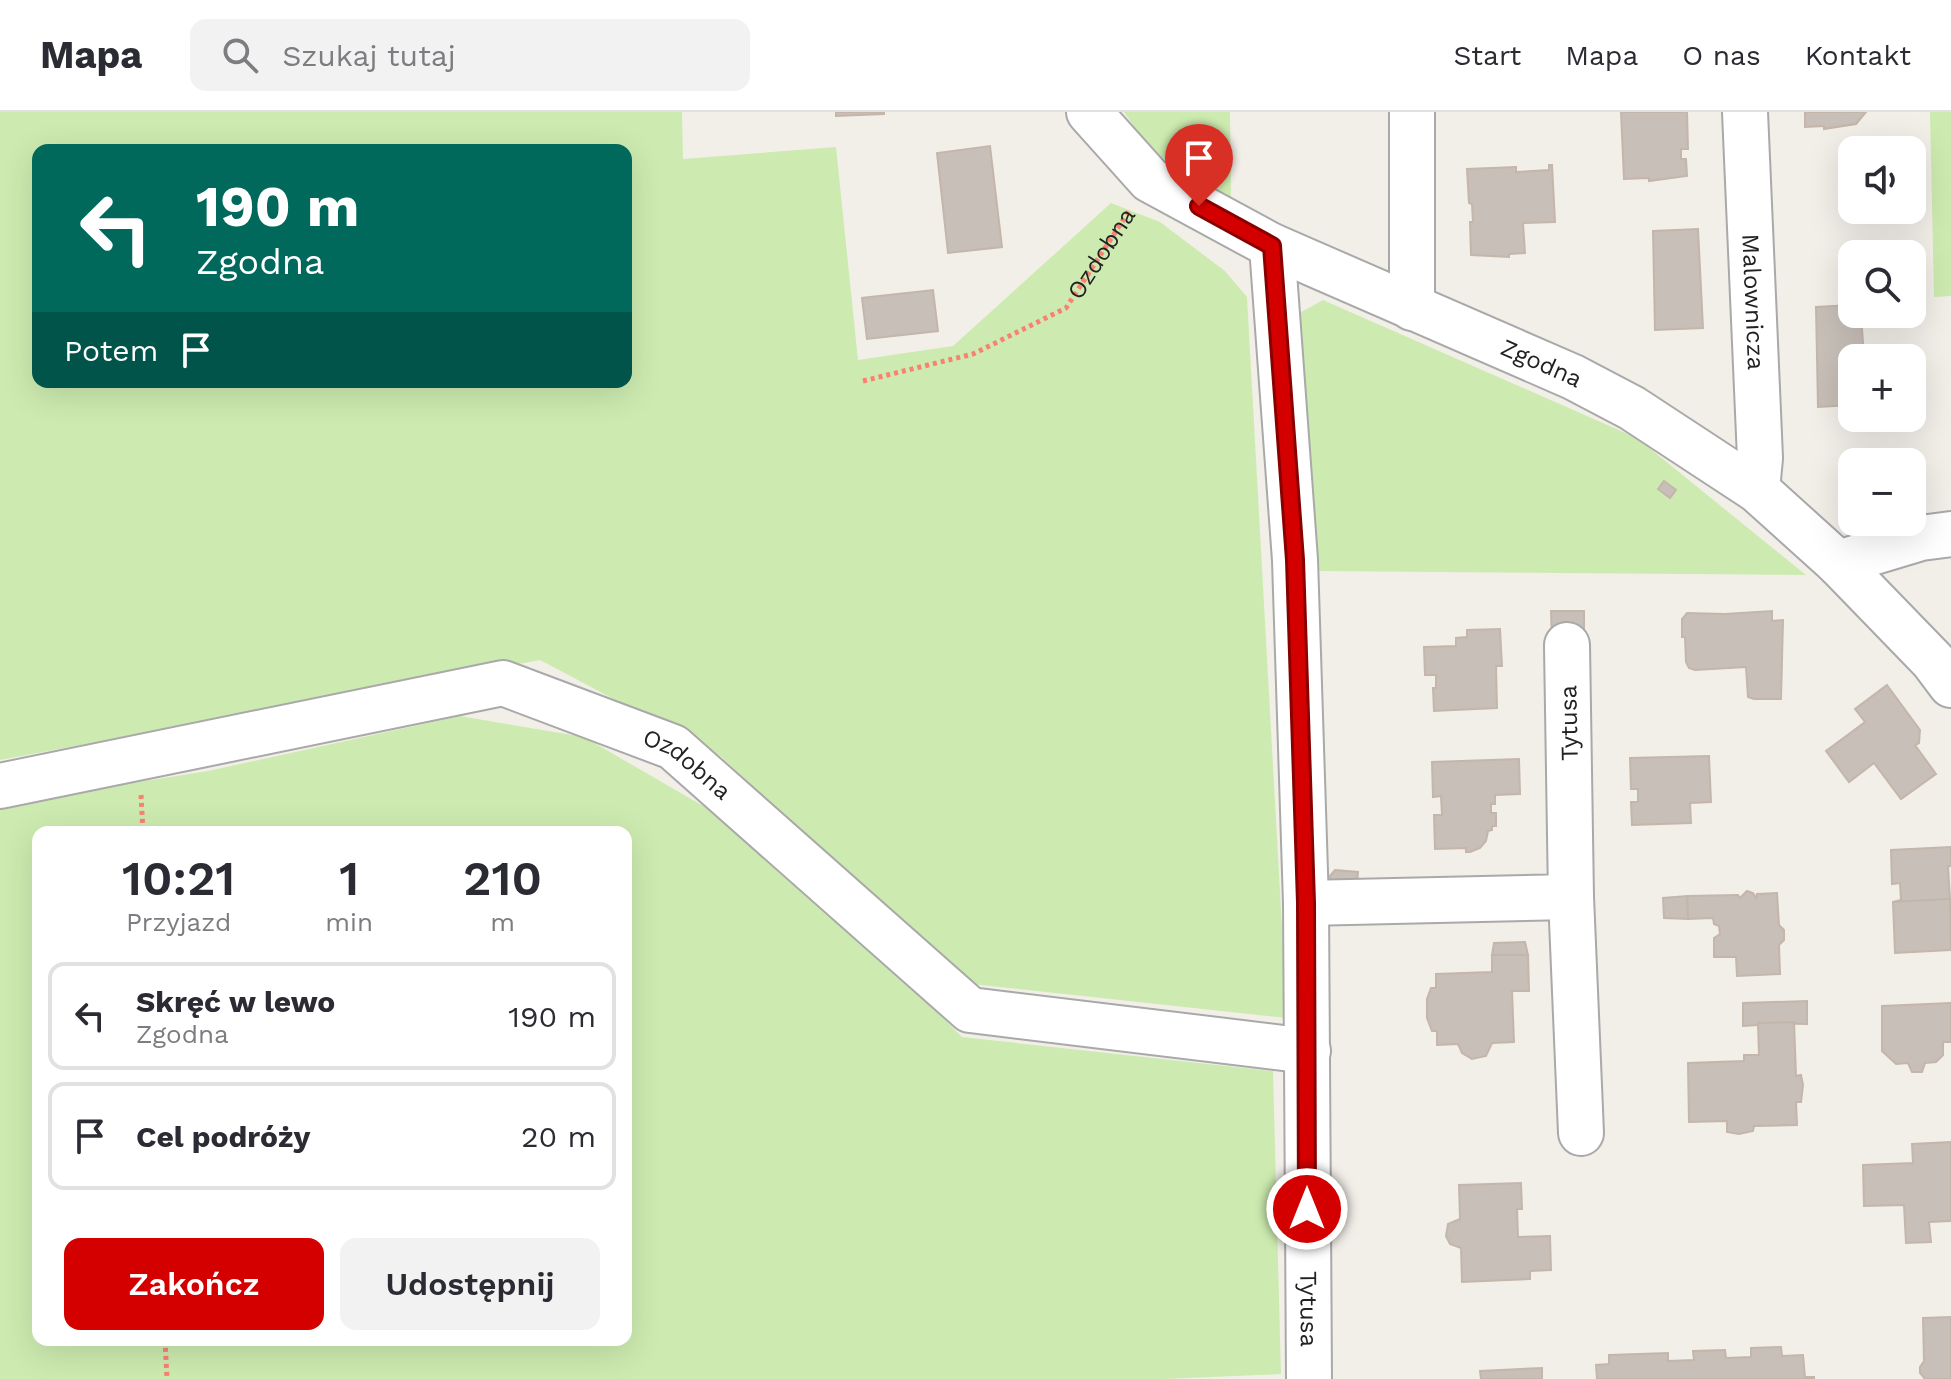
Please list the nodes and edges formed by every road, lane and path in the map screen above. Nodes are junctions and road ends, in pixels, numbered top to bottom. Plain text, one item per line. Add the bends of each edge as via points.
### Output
1 (1089, 112) edge
2 (1412, 112) edge
3 (1745, 112) edge
4 (1150, 180) junction
5 (1272, 246) junction
6 (1412, 308) junction
7 (863, 381) dead end
8 (1757, 490) junction
9 (1951, 534) edge
10 (1838, 563) junction
11 (1567, 645) dead end
12 (1951, 685) edge
13 (0, 786) edge
14 (1571, 897) junction
15 (1306, 903) junction
16 (1308, 1051) junction
17 (1581, 1133) dead end
18 (165, 1346) edge
19 (167, 1379) edge
20 (1309, 1379) edge

1 - 4 street, Zgodna
2 - 6 street
3 - 8 street, Malownicza via 1760,458
4 - 5 street, Zgodna
4 - 7 path, Ozdobna via 1066,308 973,354
5 - 6 street, Zgodna
5 - 15 street, Tytusa via 1295,560
6 - 8 street, Zgodna via 1632,408
8 - 10 street, Zgodna
9 - 10 street
10 - 12 street, Zgodna
11 - 14 street, Tytusa
13 - 16 street, Ozdobna via 503,683 673,747 970,1010
14 - 15 street
14 - 17 street, Tytusa
15 - 16 street, Tytusa
16 - 20 street, Tytusa
18 - 19 path

